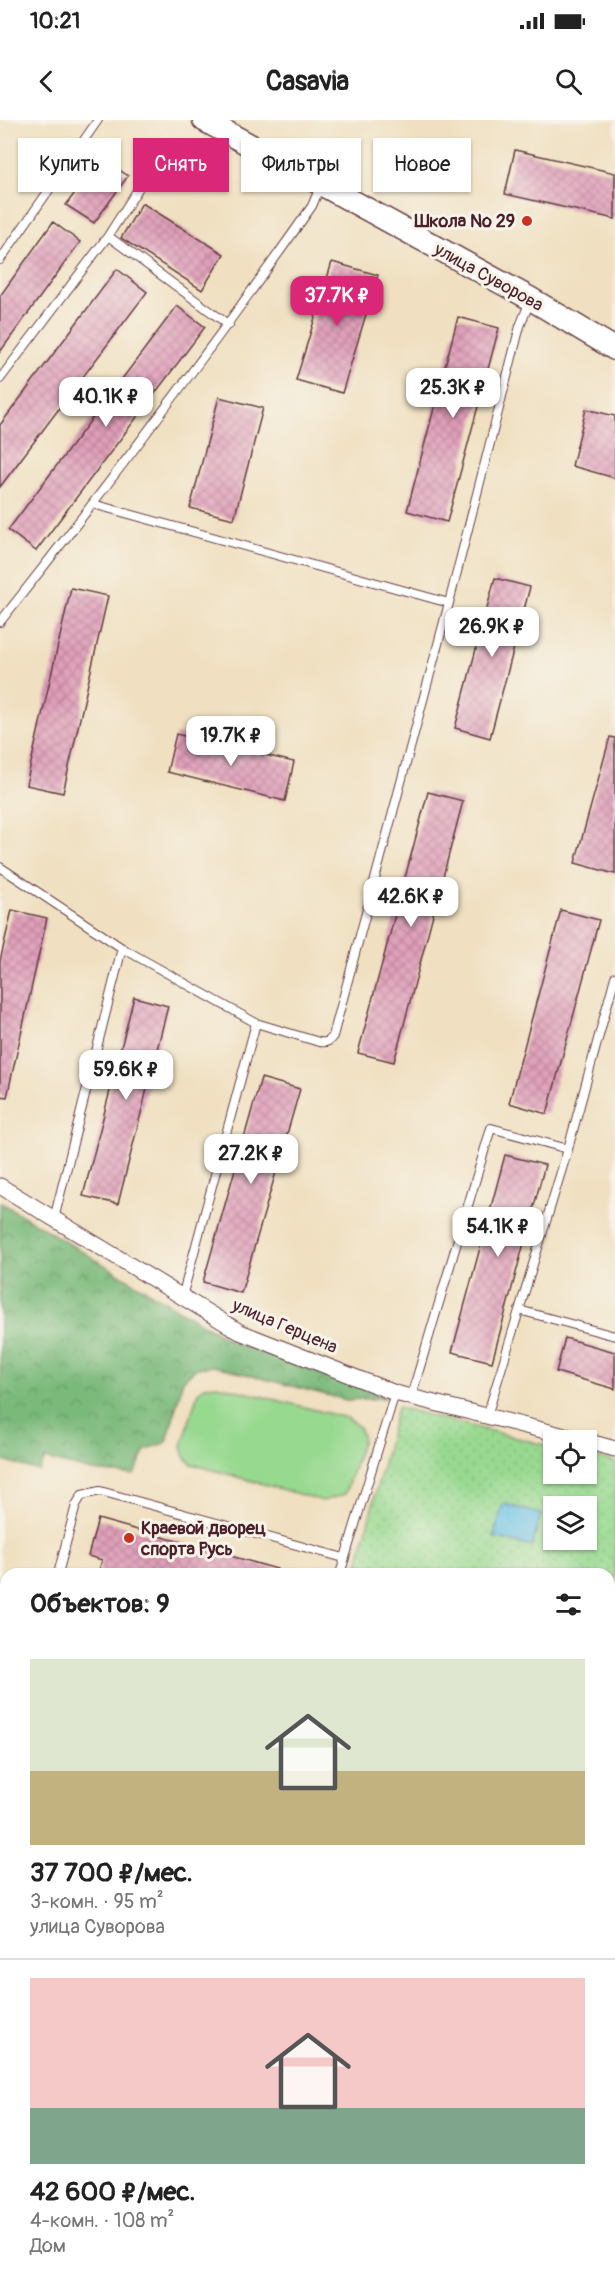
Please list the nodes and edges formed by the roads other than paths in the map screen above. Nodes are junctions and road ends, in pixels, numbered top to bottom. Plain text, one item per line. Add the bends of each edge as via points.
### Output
1 (98, 120) edge
2 (204, 120) edge
3 (241, 141) edge
4 (136, 192) edge
5 (317, 192) edge
6 (333, 192) edge
7 (108, 236) junction
8 (0, 260) edge
9 (531, 299) junction
10 (229, 325) junction
11 (615, 349) edge
12 (0, 379) edge
13 (93, 504) junction
14 (449, 603) junction
15 (0, 622) edge
16 (1, 870) edge
17 (122, 948) junction
18 (615, 977) edge
19 (256, 1023) junction
20 (568, 1149) junction
21 (0, 1186) edge
22 (54, 1219) junction
23 (182, 1297) junction
24 (519, 1310) junction
25 (615, 1336) edge
26 (395, 1393) junction
27 (411, 1397) junction
28 (487, 1416) junction
29 (543, 1430) edge
30 (597, 1445) edge
31 (615, 1449) edge
32 (344, 1558) junction
33 (60, 1568) edge
34 (342, 1568) edge

1 - 8 lane
2 - 3 main road, улица Суворова
4 - 7 lane
5 - 10 lane via 312,206
6 - 9 main road, улица Суворова
7 - 10 lane
7 - 12 lane
9 - 11 main road, улица Суворова
9 - 14 lane via 520,326
10 - 13 lane
13 - 14 lane
13 - 15 lane
14 - 19 lane via 333,1036 325,1043
16 - 17 lane
17 - 19 lane
17 - 22 lane
18 - 20 lane
19 - 23 lane
20 - 24 lane
20 - 27 lane via 491,1128
21 - 22 street, улица Герцена
22 - 23 street, улица Герцена
23 - 26 street, улица Герцена via 240,1332
24 - 25 lane
24 - 28 lane
26 - 27 street, улица Герцена
26 - 32 lane
27 - 28 street, улица Герцена
28 - 29 street, улица Герцена
30 - 31 street
32 - 33 lane via 100,1491 82,1495 76,1505
32 - 34 lane

